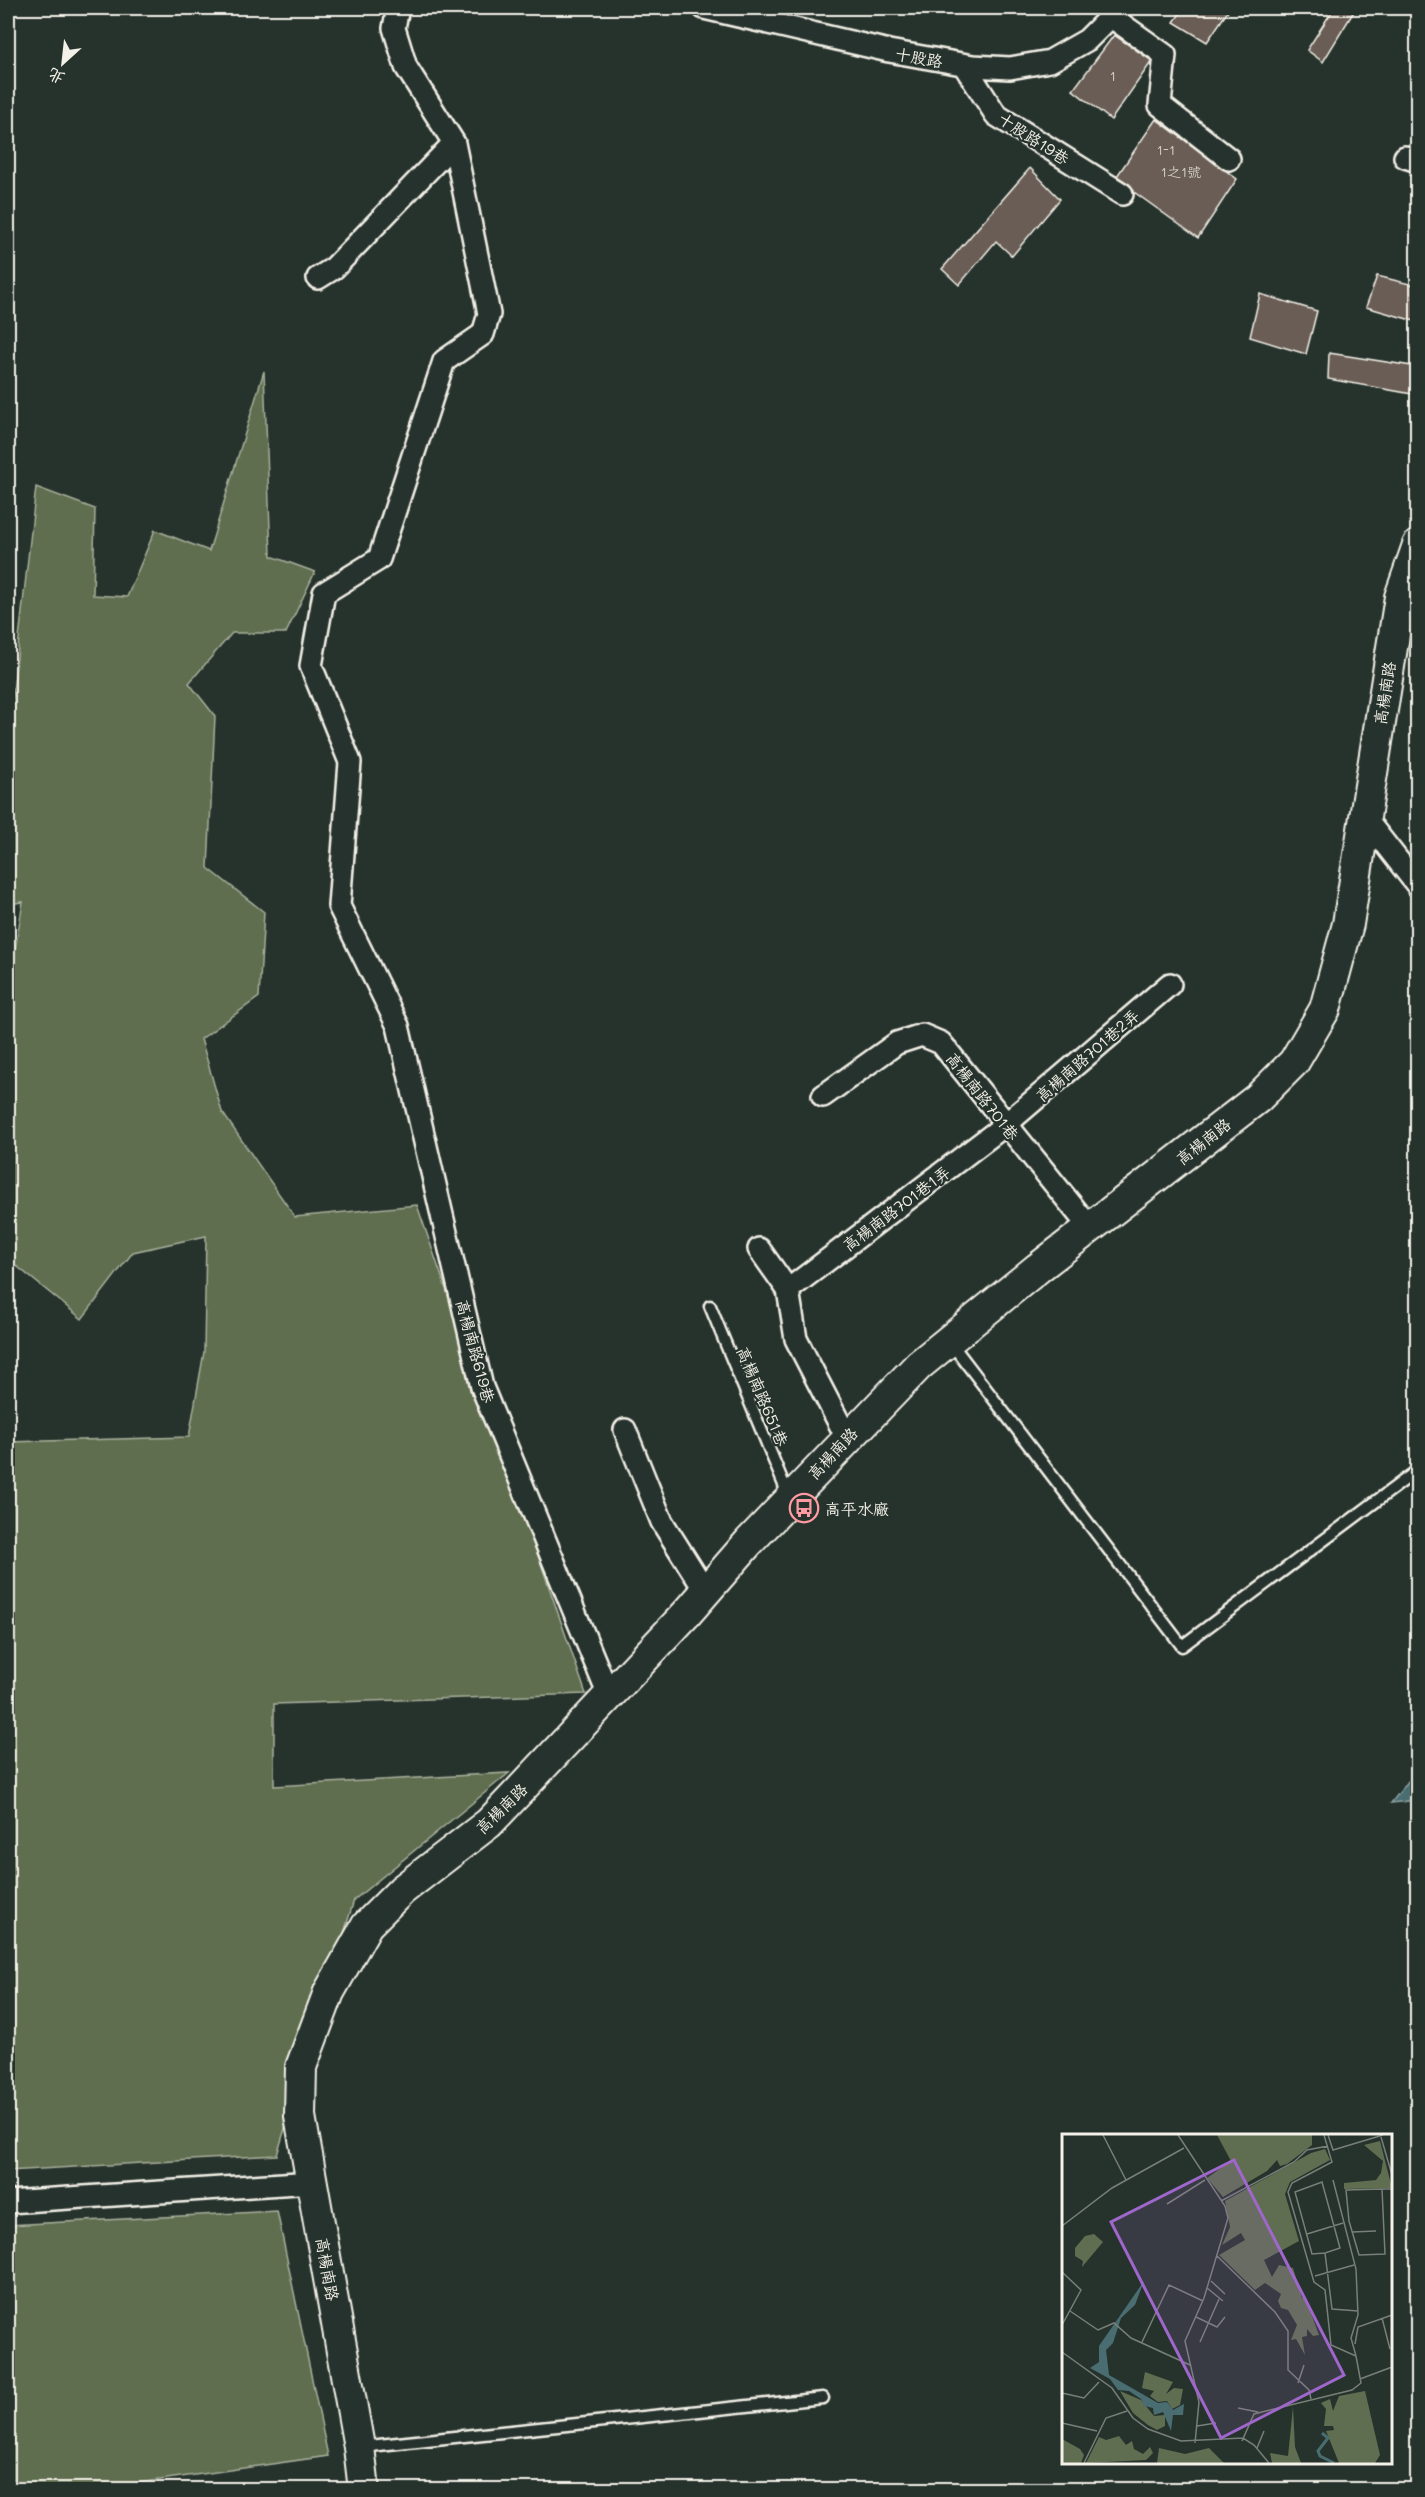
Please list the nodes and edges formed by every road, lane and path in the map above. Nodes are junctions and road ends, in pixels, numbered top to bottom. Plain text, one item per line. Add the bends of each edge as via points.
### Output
1 (398, 8) edge
2 (704, 8) edge
3 (1115, 12) edge
4 (964, 65) junction
5 (454, 143) junction
6 (1229, 159) dead end
7 (1122, 194) dead end
8 (318, 278) dead end
9 (1418, 546) edge
10 (1364, 817) junction
11 (1418, 886) edge
12 (1170, 984) dead end
13 (823, 1096) dead end
14 (1005, 1125) junction
15 (1090, 1228) junction
16 (759, 1249) dead end
17 (788, 1290) junction
18 (710, 1306) dead end
19 (949, 1340) junction
20 (625, 1430) dead end
21 (847, 1438) junction
22 (1418, 1470) edge
23 (790, 1498) junction
24 (706, 1592) junction
25 (609, 1696) junction
26 (313, 2182) junction
27 (8, 2202) edge
28 (823, 2398) dead end
29 (359, 2447) junction
30 (364, 2490) edge

1 - 5 street via 394,28 406,67
2 - 4 street, 十股路
3 - 4 street, 十股路 via 1087,40 1050,62 1010,68
3 - 6 street via 1165,55 1160,105
4 - 7 street, 十股路19巷 via 996,115
5 - 8 street via 334,268
5 - 25 street, 高楊南路619巷 via 489,314 483,334 444,361 379,559 324,593 311,666 350,762 339,906 398,1026 482,1387
9 - 10 street, 高楊南路 via 1400,597
10 - 11 street
10 - 15 street, 高楊南路 via 1348,924 1325,1009 1294,1062 1258,1098
12 - 14 street, 高楊南路701巷2弄
13 - 14 street, 高楊南路701巷 via 897,1043 922,1035 941,1043
14 - 15 street, 高楊南路701巷
14 - 17 street, 高楊南路701巷1弄
15 - 19 street, 高楊南路
16 - 17 street
17 - 21 street via 796,1339
18 - 23 lane, 高楊南路651巷
19 - 21 street, 高楊南路
19 - 22 lane via 1182,1646
20 - 24 street via 662,1522
21 - 23 street, 高楊南路
23 - 24 street, 高楊南路
24 - 25 street, 高楊南路
25 - 26 street, 高楊南路 via 489,1823 402,1890 367,1925 328,1992 301,2067 300,2116
26 - 27 street
26 - 29 street, 高楊南路
28 - 29 lane
29 - 30 street, 高楊南路

